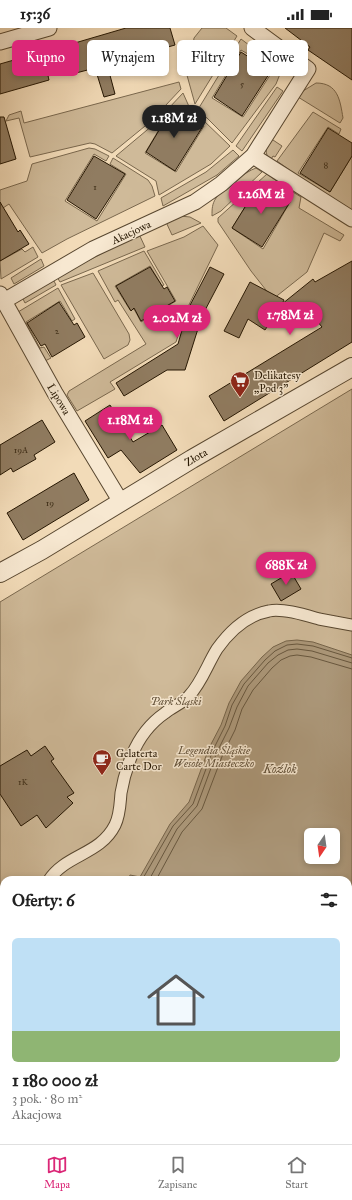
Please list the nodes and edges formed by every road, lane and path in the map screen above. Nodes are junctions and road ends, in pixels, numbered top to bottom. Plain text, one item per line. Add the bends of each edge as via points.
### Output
1 (49, 28) edge
2 (252, 28) edge
3 (0, 42) edge
4 (253, 156) junction
5 (352, 219) edge
6 (2, 297) edge
7 (352, 367) edge
8 (120, 502) junction
9 (42, 550) junction
10 (0, 573) edge
11 (0, 585) edge
12 (352, 625) edge
13 (52, 876) edge

1 - 3 street
2 - 4 street, Akacjowa via 308,69
4 - 5 street
4 - 6 street, Akacjowa via 221,184 195,202 93,249
6 - 8 street, Lipowa via 53,390
7 - 8 street, Złota
8 - 9 street, Złota
9 - 10 street, Złota
9 - 11 street, Złota
12 - 13 street via 270,610 246,620 235,629 218,648 199,683 188,697 145,731 131,757 121,793 116,825 93,849 66,863

